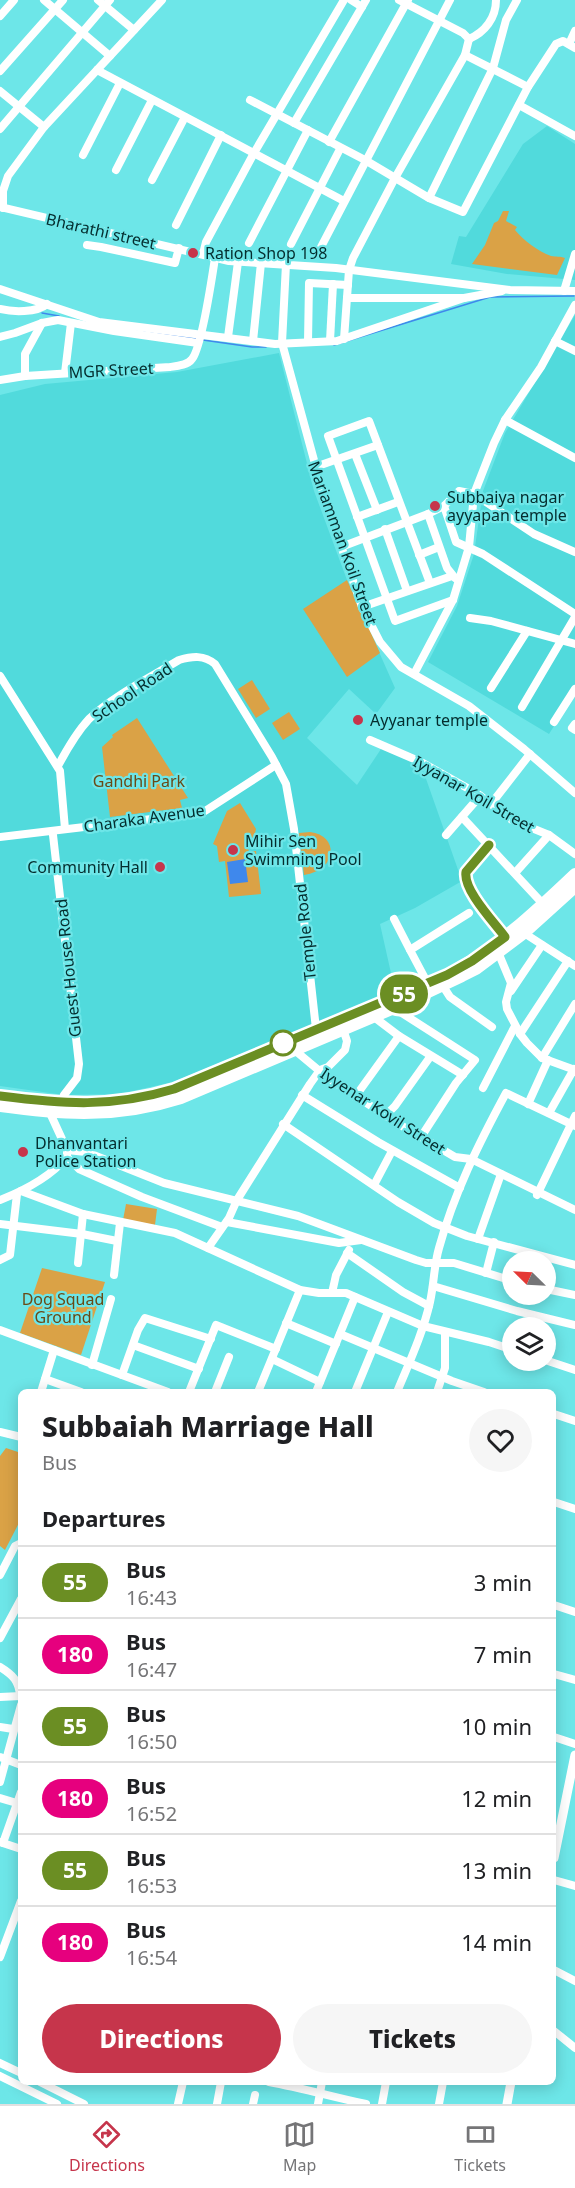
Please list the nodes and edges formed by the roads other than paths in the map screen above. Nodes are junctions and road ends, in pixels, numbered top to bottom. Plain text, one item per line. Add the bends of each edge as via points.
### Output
1 (14, 0) edge
2 (44, 0) edge
3 (63, 0) edge
4 (162, 0) edge
5 (344, 0) edge
6 (351, 0) edge
7 (450, 0) edge
8 (496, 0) edge
9 (517, 0) edge
10 (404, 1) edge
11 (105, 2) edge
12 (364, 4) edge
13 (55, 10) junction
14 (0, 16) edge
15 (440, 21) junction
16 (134, 30) junction
17 (575, 31) edge
18 (83, 33) junction
19 (469, 39) junction
20 (572, 46) edge
21 (465, 55) junction
22 (110, 56) junction
23 (493, 68) junction
24 (97, 70) junction
25 (0, 71) edge
26 (120, 83) junction
27 (528, 87) junction
28 (0, 91) edge
29 (152, 99) junction
30 (250, 100) dead end
31 (519, 105) junction
32 (20, 106) junction
33 (278, 113) junction
34 (185, 117) junction
35 (294, 123) junction
36 (44, 127) junction
37 (0, 129) edge
38 (308, 130) junction
39 (221, 135) junction
40 (575, 136) edge
41 (329, 142) junction
42 (340, 148) junction
43 (254, 153) junction
44 (83, 154) dead end
45 (365, 160) junction
46 (116, 170) dead end
47 (286, 170) junction
48 (394, 178) junction
49 (152, 180) dead end
50 (319, 188) junction
51 (1, 197) edge
52 (429, 198) junction
53 (344, 201) junction
54 (2, 208) edge
55 (176, 225) dead end
56 (249, 243) dead end
57 (291, 244) dead end
58 (87, 245) dead end
59 (321, 247) dead end
60 (179, 248) junction
61 (202, 254) junction
62 (575, 254) edge
63 (215, 258) junction
64 (238, 262) junction
65 (261, 263) junction
66 (286, 264) junction
67 (349, 270) junction
68 (333, 284) junction
69 (348, 285) junction
70 (0, 289) edge
71 (510, 290) junction
72 (564, 291) junction
73 (575, 291) edge
74 (347, 298) junction
75 (464, 298) junction
76 (47, 304) junction
77 (574, 308) edge
78 (0, 309) edge
79 (71, 322) junction
80 (42, 323) junction
81 (201, 334) junction
82 (0, 337) edge
83 (228, 337) junction
84 (344, 339) junction
85 (253, 341) junction
86 (330, 341) junction
87 (555, 341) junction
88 (308, 342) junction
89 (198, 343) junction
90 (282, 343) junction
91 (575, 351) edge
92 (65, 373) junction
93 (25, 376) junction
94 (0, 380) edge
95 (504, 420) junction
96 (378, 445) junction
97 (355, 454) junction
98 (575, 458) edge
99 (336, 460) junction
100 (315, 468) junction
101 (474, 494) junction
102 (398, 502) junction
103 (444, 506) junction
104 (377, 510) junction
105 (428, 514) junction
106 (357, 517) junction
107 (405, 522) junction
108 (386, 529) junction
109 (364, 537) junction
110 (341, 546) junction
111 (439, 547) junction
112 (469, 547) junction
113 (575, 552) edge
114 (419, 555) junction
115 (452, 576) junction
116 (459, 581) junction
117 (430, 583) junction
118 (407, 591) junction
119 (387, 598) junction
120 (453, 600) junction
121 (362, 607) junction
122 (575, 615) edge
123 (470, 618) dead end
124 (527, 631) junction
125 (562, 640) junction
126 (575, 644) edge
127 (414, 674) junction
128 (0, 676) edge
129 (491, 688) dead end
130 (575, 688) edge
131 (522, 707) dead end
132 (554, 722) dead end
133 (575, 724) edge
134 (575, 730) edge
135 (370, 740) dead end
136 (530, 754) junction
137 (276, 765) junction
138 (58, 766) junction
139 (575, 793) edge
140 (480, 796) junction
141 (491, 804) junction
142 (462, 817) junction
143 (65, 829) junction
144 (52, 832) junction
145 (446, 835) dead end
146 (549, 835) junction
147 (0, 837) edge
148 (489, 845) junction
149 (575, 854) edge
150 (515, 873) junction
151 (575, 874) edge
152 (572, 893) edge
153 (543, 904) junction
154 (469, 914) dead end
155 (394, 919) dead end
156 (524, 933) junction
157 (505, 937) junction
158 (542, 945) junction
159 (410, 950) junction
160 (498, 952) junction
161 (571, 964) edge
162 (436, 983) junction
163 (509, 994) junction
164 (575, 1004) edge
165 (394, 1008) junction
166 (374, 1017) junction
167 (515, 1026) junction
168 (492, 1027) dead end
169 (316, 1029) junction
170 (343, 1029) junction
171 (520, 1034) junction
172 (399, 1036) junction
173 (291, 1045) junction
174 (430, 1057) junction
175 (545, 1059) junction
176 (574, 1069) edge
177 (320, 1070) junction
178 (463, 1075) junction
179 (483, 1088) dead end
180 (64, 1095) dead end
181 (302, 1095) junction
182 (0, 1096) edge
183 (355, 1096) junction
184 (528, 1104) junction
185 (0, 1106) edge
186 (50, 1113) junction
187 (549, 1113) junction
188 (386, 1116) junction
189 (575, 1116) edge
190 (284, 1124) junction
191 (573, 1125) edge
192 (421, 1137) junction
193 (392, 1150) junction
194 (67, 1153) junction
195 (471, 1160) junction
196 (501, 1174) junction
197 (374, 1185) junction
198 (460, 1188) junction
199 (19, 1192) junction
200 (537, 1193) junction
201 (0, 1200) edge
202 (237, 1200) junction
203 (575, 1210) edge
204 (83, 1214) junction
205 (120, 1222) junction
206 (0, 1224) edge
207 (224, 1225) junction
208 (14, 1226) junction
209 (445, 1228) junction
210 (82, 1234) junction
211 (362, 1239) junction
212 (478, 1239) junction
213 (117, 1241) junction
214 (351, 1242) junction
215 (494, 1242) junction
216 (208, 1248) junction
217 (347, 1253) junction
218 (0, 1260) edge
219 (436, 1262) junction
220 (78, 1263) dead end
221 (575, 1265) edge
222 (486, 1273) junction
223 (114, 1275) dead end
224 (502, 1278) edge
225 (433, 1286) junction
226 (300, 1290) junction
227 (556, 1291) edge
228 (332, 1293) junction
229 (575, 1296) edge
230 (355, 1297) junction
231 (111, 1299) dead end
232 (429, 1306) junction
233 (388, 1312) junction
234 (286, 1323) junction
235 (575, 1325) edge
236 (423, 1326) junction
237 (0, 1330) edge
238 (445, 1332) junction
239 (340, 1334) junction
240 (211, 1339) junction
241 (336, 1344) junction
242 (133, 1345) junction
243 (502, 1346) edge
244 (373, 1349) junction
245 (54, 1350) junction
246 (276, 1350) junction
247 (229, 1356) dead end
248 (272, 1359) junction
249 (408, 1364) junction
250 (556, 1364) edge
251 (92, 1365) junction
252 (199, 1369) junction
253 (575, 1370) edge
254 (122, 1375) junction
255 (444, 1377) junction
256 (45, 1379) junction
257 (320, 1382) junction
258 (42, 1389) edge
259 (73, 1389) edge
260 (153, 1389) edge
261 (190, 1389) edge
262 (216, 1389) edge
263 (259, 1389) edge
264 (317, 1389) edge
265 (356, 1389) edge
266 (398, 1389) edge
267 (438, 1389) edge
268 (476, 1389) edge
269 (556, 1415) edge
270 (575, 1421) edge
271 (0, 1432) edge
272 (18, 1436) edge
273 (556, 1503) edge
274 (575, 1509) edge
275 (18, 1545) edge
276 (3, 1562) edge
277 (0, 1575) edge
278 (18, 1605) edge
279 (556, 1606) edge
280 (575, 1612) edge
281 (0, 1638) edge
282 (0, 1667) edge
283 (556, 1675) edge
284 (575, 1680) edge
285 (18, 1682) edge
286 (18, 1696) edge
287 (0, 1697) edge
288 (18, 1715) edge
289 (0, 1727) edge
290 (14, 1729) junction
291 (556, 1738) edge
292 (575, 1744) edge
293 (575, 1755) edge
294 (3, 1758) edge
295 (18, 1764) edge
296 (0, 1782) edge
297 (572, 1787) edge
298 (0, 1798) edge
299 (18, 1804) edge
300 (18, 1806) edge
301 (557, 1827) edge
302 (1, 1843) edge
303 (18, 1848) edge
304 (556, 1881) edge
305 (575, 1886) edge
306 (18, 1908) edge
307 (3, 1944) edge
308 (0, 1957) edge
309 (556, 1971) edge
310 (575, 1981) edge
311 (556, 2033) edge
312 (575, 2048) edge
313 (0, 2063) edge
314 (18, 2072) edge
315 (0, 2076) edge
316 (18, 2085) edge
317 (18, 2085) edge
318 (46, 2085) edge
319 (182, 2085) edge
320 (220, 2085) edge
321 (285, 2085) edge
322 (322, 2085) edge
323 (385, 2085) edge
324 (442, 2085) edge
325 (510, 2085) edge
326 (321, 2092) junction
327 (255, 2094) dead end
328 (57, 2104) edge
329 (84, 2104) edge
330 (178, 2104) edge
331 (217, 2104) edge
332 (253, 2104) edge
333 (318, 2104) edge
334 (366, 2104) edge
335 (382, 2104) edge
336 (439, 2104) edge
337 (507, 2104) edge

1 - 14 street
2 - 13 street
3 - 13 street
4 - 16 street
5 - 33 street
6 - 12 street
7 - 15 street
8 - 19 street via 484,31
9 - 23 street via 506,20
10 - 15 street
10 - 41 street
11 - 16 street
11 - 18 street
12 - 35 street
13 - 18 street
13 - 25 street
15 - 19 street
15 - 45 street
16 - 22 street
17 - 20 street
18 - 22 street
18 - 32 street
19 - 21 street
20 - 27 street via 563,41 556,44
21 - 23 street
21 - 48 street
22 - 24 street
23 - 27 street
23 - 52 street
24 - 26 street
24 - 36 street
26 - 29 street
26 - 44 street
27 - 31 street
28 - 32 street
29 - 34 street
29 - 46 street
30 - 33 street
31 - 40 street
31 - 52 street via 463,212
32 - 36 street
32 - 37 street
33 - 35 street
33 - 43 street
34 - 39 street
34 - 49 street
35 - 38 street
36 - 51 street via 8,176
38 - 41 street
38 - 47 street
39 - 43 street
39 - 55 street
41 - 42 street
42 - 45 street
42 - 50 street
43 - 47 street
43 - 61 street
45 - 48 street
45 - 53 street
47 - 50 street
47 - 56 street
48 - 52 street
48 - 67 street
50 - 53 street
50 - 57 street
51 - 54 street
53 - 59 street
54 - 60 street, Bharathi street
58 - 60 street via 175,263
60 - 61 street, Bharathi street
61 - 63 street
62 - 72 street
63 - 64 street
63 - 81 street, MGR Street
64 - 65 street
64 - 83 street
65 - 66 street
65 - 85 street
66 - 67 street
66 - 90 street, Mariamman Koil Street
67 - 69 street
67 - 71 street
68 - 69 street
68 - 86 street
68 - 88 street via 309,283
69 - 74 street
70 - 76 street
71 - 72 street
71 - 75 street
72 - 73 street
74 - 75 street
74 - 84 street
75 - 84 street
76 - 78 street via 40,309
76 - 81 street via 99,322
77 - 87 street
79 - 80 street
79 - 89 street
79 - 92 street
80 - 82 street
80 - 93 street via 25,354
81 - 83 street
81 - 89 street, MGR Street
83 - 85 street
84 - 86 street
85 - 90 street
86 - 88 street
87 - 91 street
87 - 95 street
88 - 90 street
89 - 92 street, MGR Street via 194,357 183,365
90 - 100 street, Mariamman Koil Street
92 - 93 street, MGR Street
93 - 94 street, MGR Street
95 - 98 street
95 - 101 street
96 - 97 street
96 - 99 street via 369,421 328,436
96 - 102 street
97 - 99 street
97 - 104 street
99 - 100 street
99 - 106 street
100 - 110 street, Mariamman Koil Street
101 - 103 street via 459,491
101 - 112 street
101 - 113 street via 534,534
102 - 104 street
102 - 107 street
103 - 105 street
103 - 112 street via 456,542
104 - 106 street
105 - 107 street
105 - 111 street
106 - 109 street
107 - 108 street
107 - 114 street
108 - 109 street
108 - 118 street
109 - 110 street
109 - 119 street
110 - 121 street, Mariamman Koil Street
111 - 114 street
111 - 115 street
112 - 116 street
112 - 122 street
114 - 117 street
115 - 116 street
115 - 117 street
116 - 120 street
117 - 118 street
118 - 119 street
119 - 120 street via 395,621
119 - 121 street
120 - 127 street
121 - 127 street, Mariamman Koil Street via 380,642 401,667
122 - 125 street
123 - 124 street
124 - 125 street
124 - 129 street
125 - 126 street
125 - 131 street
127 - 136 street, Mariamman Koil Street via 468,706
128 - 138 street
130 - 132 street
133 - 134 street
135 - 140 street, Iyyanar Koil Street via 421,762
136 - 139 street, Mariamman Koil Street
136 - 141 street
137 - 138 street, School Road via 216,664 201,657 189,657 94,715 73,739
137 - 143 street, Charaka Avenue via 202,813
137 - 169 street, Temple Road via 288,790
138 - 143 street
140 - 141 street, Iyyanar Koil Street
140 - 142 street
141 - 146 street, Iyyanar Koil Street via 523,826
142 - 145 street
142 - 148 street
143 - 144 street, Charaka Avenue
144 - 147 street, Charaka Avenue
144 - 180 street, Guest House Road via 78,1064 77,1078
146 - 149 street, Iyyanar Koil Street
146 - 150 street
148 - 150 street
148 - 157 street via 466,872 466,879
150 - 153 street
151 - 153 highway
152 - 156 highway
153 - 157 highway
154 - 159 street
155 - 159 street
156 - 158 street
156 - 160 highway
157 - 162 highway
158 - 161 street
158 - 163 street
159 - 162 street
160 - 162 highway via 476,969
160 - 163 street via 511,983
161 - 171 street
162 - 165 highway
162 - 168 street
162 - 169 highway
163 - 167 street via 507,1010
164 - 175 street
165 - 166 highway
165 - 178 street via 475,1060
166 - 170 highway
166 - 172 street
167 - 171 street
167 - 179 street
169 - 173 highway
170 - 173 highway
170 - 177 street via 345,1050
171 - 175 street
172 - 174 street
172 - 183 street
173 - 177 street, Iyyenar Kovil Street
173 - 182 highway via 174,1089 123,1102 73,1104
173 - 186 highway via 181,1098 103,1114
174 - 178 street
174 - 188 street
175 - 176 street
175 - 184 street
176 - 187 street
177 - 181 street
177 - 183 street, Iyyenar Kovil Street
178 - 192 street
181 - 190 street
181 - 193 street
183 - 188 street, Iyyenar Kovil Street
184 - 187 street
184 - 195 street via 506,1093
185 - 186 highway
186 - 194 street
187 - 191 street
188 - 192 street, Iyyenar Kovil Street
189 - 191 street
190 - 197 street
190 - 202 street
191 - 200 street
192 - 195 street, Iyyenar Kovil Street via 455,1157
193 - 197 street
193 - 198 street
194 - 199 street via 56,1167
194 - 202 street via 86,1152 164,1183
194 - 207 street via 79,1169 142,1197
195 - 196 street, Iyyenar Kovil Street
195 - 198 street
196 - 200 street, Iyyenar Kovil Street
196 - 212 street
197 - 209 street
198 - 209 street
199 - 201 street
199 - 204 street
199 - 208 street
200 - 203 street, Iyyenar Kovil Street
202 - 207 street
202 - 211 street
204 - 205 street
204 - 210 street
205 - 213 street
205 - 216 street via 175,1233
206 - 208 street
207 - 214 street
207 - 216 street
208 - 210 street
208 - 218 street via 10,1255
209 - 212 street
209 - 219 street
210 - 213 street
210 - 220 street
211 - 214 street
211 - 219 street via 416,1260
212 - 215 street
213 - 223 street
214 - 217 street
215 - 221 street
215 - 222 street
216 - 226 street
217 - 228 street
217 - 232 street
219 - 222 street
219 - 225 street
222 - 224 street
225 - 232 street
225 - 235 street
226 - 228 street
226 - 234 street
227 - 229 street
228 - 230 street
230 - 233 street
230 - 239 street
231 - 251 street
232 - 236 street
233 - 236 street
233 - 244 street
234 - 241 street
234 - 246 street
236 - 238 street
236 - 249 street
237 - 245 street
238 - 243 street
238 - 255 street
239 - 241 street
239 - 244 street
240 - 242 street via 145,1318
240 - 246 street via 216,1325
240 - 252 street
241 - 257 street
242 - 252 street
242 - 254 street
244 - 249 street
244 - 265 street
245 - 251 street
245 - 256 street
246 - 248 street
247 - 262 street
248 - 257 street
248 - 263 street
249 - 255 street
249 - 266 street
250 - 253 street
251 - 254 street
252 - 261 street
254 - 260 street
255 - 267 street
255 - 268 street
256 - 258 street
256 - 259 street
257 - 264 street
269 - 270 street
271 - 272 street
273 - 274 street
275 - 276 street
276 - 277 street
278 - 281 street
279 - 280 street
282 - 285 street
283 - 284 street
286 - 287 street
288 - 290 street
289 - 290 street
290 - 294 street
291 - 292 street
293 - 297 main road
294 - 295 street
294 - 296 street
297 - 301 main road
298 - 299 street
300 - 302 street
302 - 303 street
304 - 305 street
306 - 307 street
307 - 308 street
309 - 310 street
311 - 312 street
313 - 314 street
315 - 317 street
316 - 328 street
318 - 329 street
319 - 330 street
320 - 331 street
321 - 326 street
322 - 326 street
323 - 335 street
324 - 336 street
325 - 337 main road
326 - 333 street
326 - 334 street
327 - 332 street

